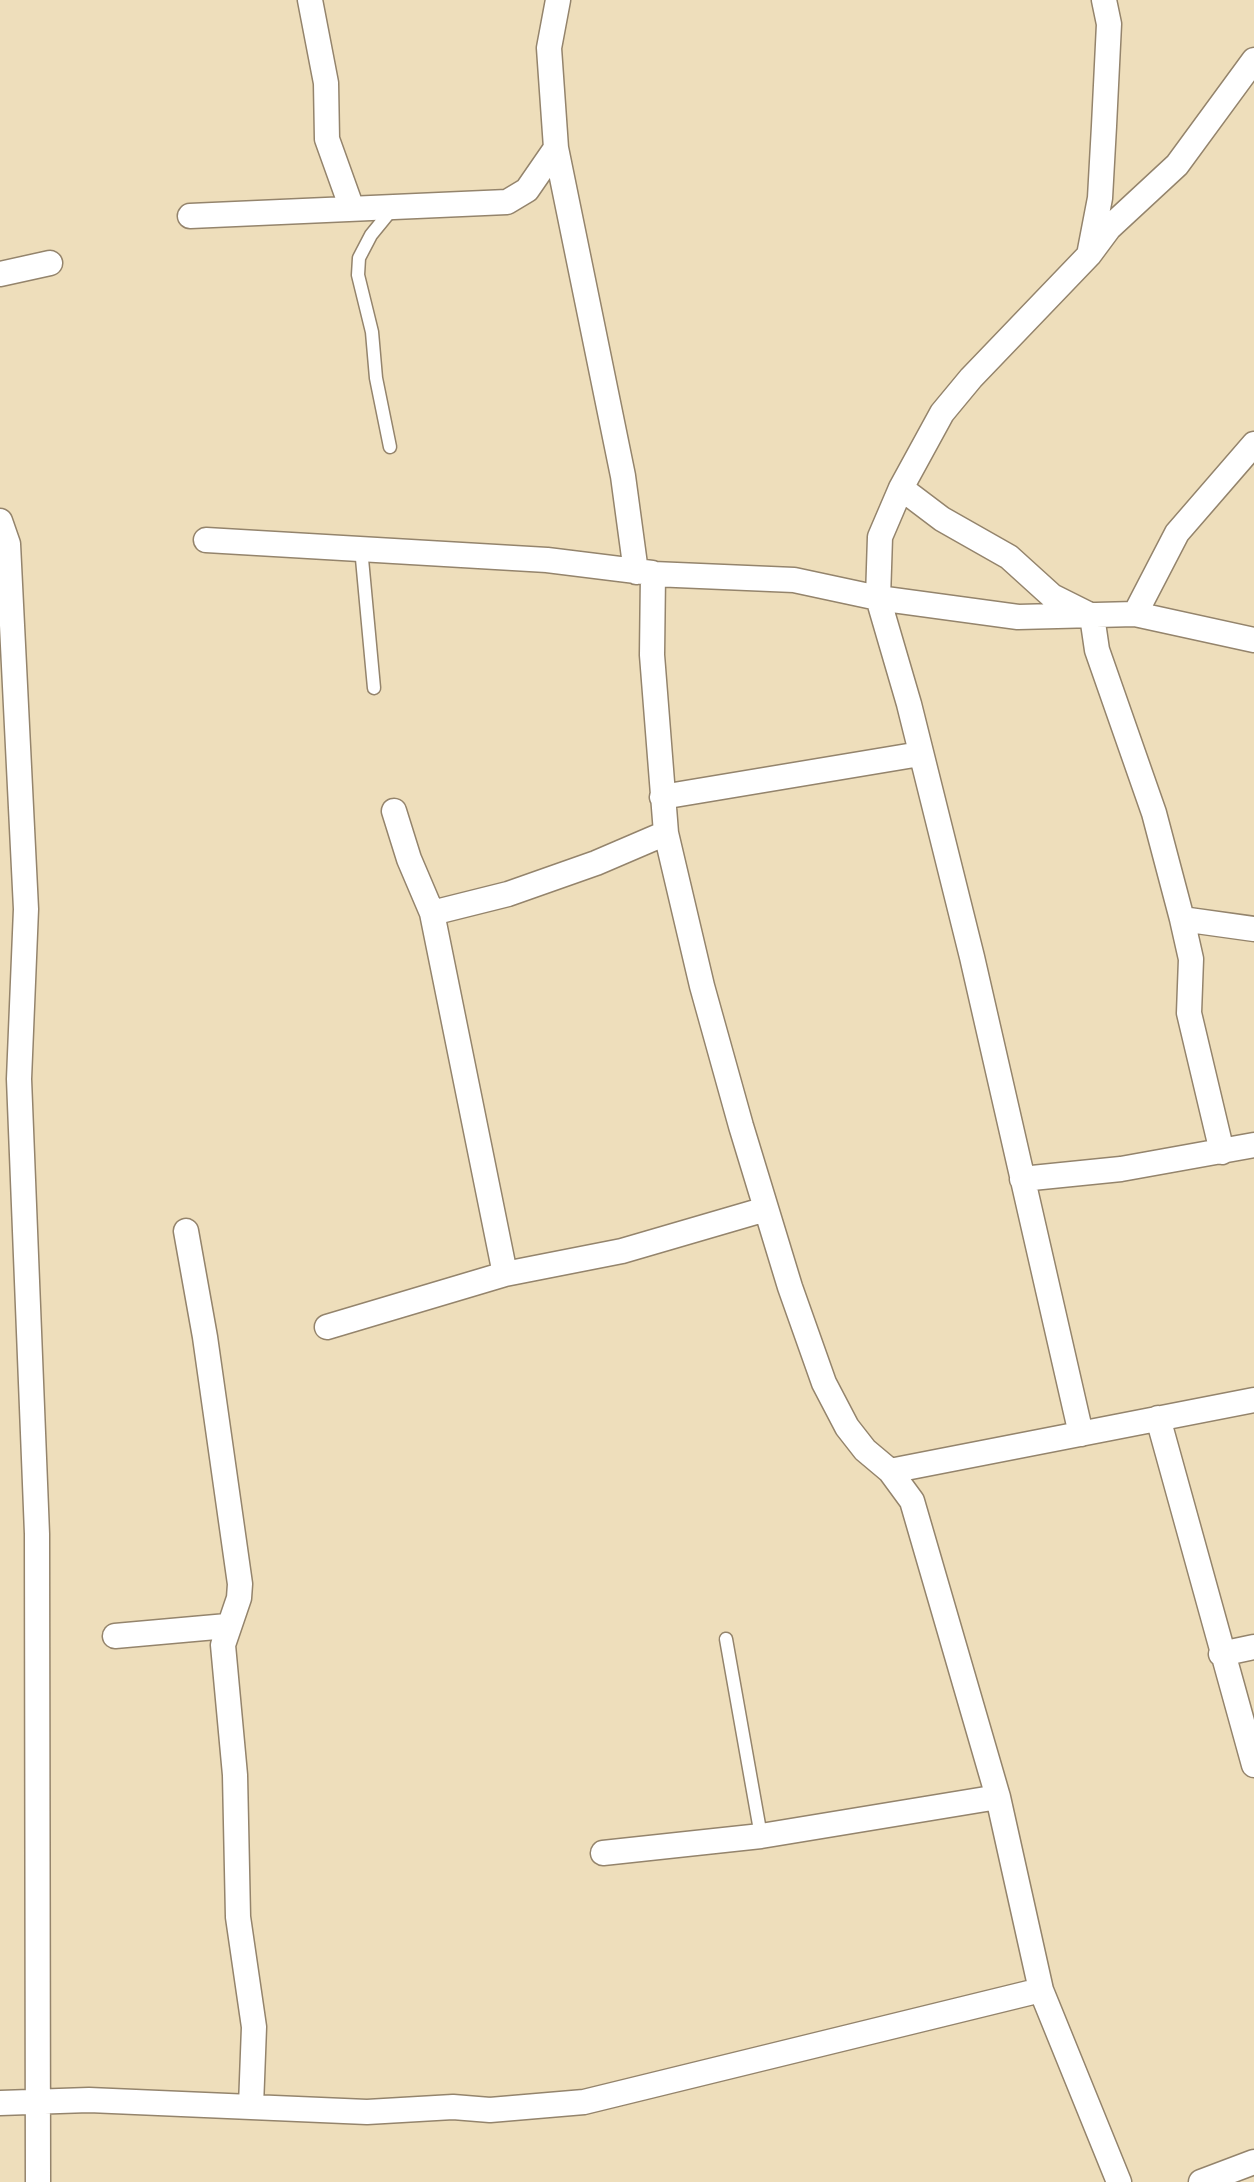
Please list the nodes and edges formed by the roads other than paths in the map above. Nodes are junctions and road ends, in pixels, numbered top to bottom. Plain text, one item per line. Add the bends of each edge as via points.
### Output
1 (310, 0) edge
2 (558, 0) edge
3 (1104, 0) edge
4 (1254, 60) edge
5 (556, 148) junction
6 (527, 190) junction
7 (566, 198) junction
8 (395, 205) junction
9 (351, 206) junction
10 (190, 216) dead end
11 (1089, 255) junction
12 (50, 263) dead end
13 (0, 274) edge
14 (1254, 444) edge
15 (390, 446) dead end
16 (901, 488) junction
17 (0, 521) edge
18 (206, 540) dead end
19 (361, 547) junction
20 (645, 573) junction
21 (878, 598) junction
22 (1135, 614) junction
23 (1092, 616) junction
24 (1254, 640) edge
25 (373, 688) dead end
26 (920, 754) junction
27 (662, 797) junction
28 (394, 811) dead end
29 (666, 833) junction
30 (432, 913) junction
31 (1182, 919) junction
32 (1253, 923) edge
33 (1254, 1144) edge
34 (1222, 1152) junction
35 (1022, 1179) junction
36 (766, 1209) junction
37 (186, 1231) dead end
38 (505, 1274) junction
39 (327, 1326) dead end
40 (1254, 1400) edge
41 (1158, 1418) junction
42 (1081, 1434) junction
43 (890, 1471) junction
44 (227, 1626) junction
45 (115, 1636) dead end
46 (726, 1639) dead end
47 (1254, 1647) edge
48 (1221, 1654) junction
49 (1254, 1765) edge
50 (998, 1797) junction
51 (761, 1836) junction
52 (603, 1853) dead end
53 (1041, 1990) junction
54 (0, 2103) edge
55 (38, 2103) junction
56 (251, 2106) junction
57 (1254, 2162) edge
58 (38, 2182) edge
59 (1119, 2182) edge
60 (1201, 2182) edge

1 - 9 street via 326,83 327,139
2 - 5 street via 549,48
3 - 11 street via 1109,24 1100,198
4 - 11 street via 1177,165 1110,228
5 - 6 street
5 - 7 street
6 - 7 street
6 - 8 street via 507,202
7 - 20 street
8 - 9 street
8 - 15 lane via 371,235 359,258 358,275
9 - 10 street
11 - 16 street via 949,404
12 - 13 street
14 - 22 street via 1177,533
16 - 21 street via 880,537
16 - 23 street via 942,519 1009,557 1052,596
17 - 55 street via 8,544 26,909 19,1079 37,1534
18 - 19 street
19 - 20 street via 547,560
19 - 25 lane
20 - 21 street via 794,580
20 - 27 street
21 - 23 street via 1018,617
21 - 26 street
22 - 23 street
22 - 24 street
23 - 31 street via 1097,650 1154,813
26 - 27 street
26 - 35 street
27 - 29 street
28 - 30 street
29 - 30 street via 508,894
29 - 36 street via 702,986
30 - 38 street
31 - 32 street
31 - 34 street via 1191,959 1189,1013
33 - 34 street
34 - 35 street
35 - 42 street
36 - 38 street via 622,1251
36 - 43 street via 824,1384 847,1427
37 - 44 street via 240,1584
38 - 39 street
40 - 41 street
41 - 42 street
41 - 48 street
42 - 43 street
43 - 50 street via 912,1501
44 - 45 street
44 - 56 street via 223,1645 235,1774 238,1917 254,2027
46 - 51 lane
47 - 48 street
48 - 49 street
50 - 51 street
50 - 53 street
51 - 52 street
53 - 56 street via 584,2102 490,2110 453,2107 367,2112
53 - 59 street
54 - 55 street
55 - 56 street via 89,2100
55 - 58 street
57 - 60 street

